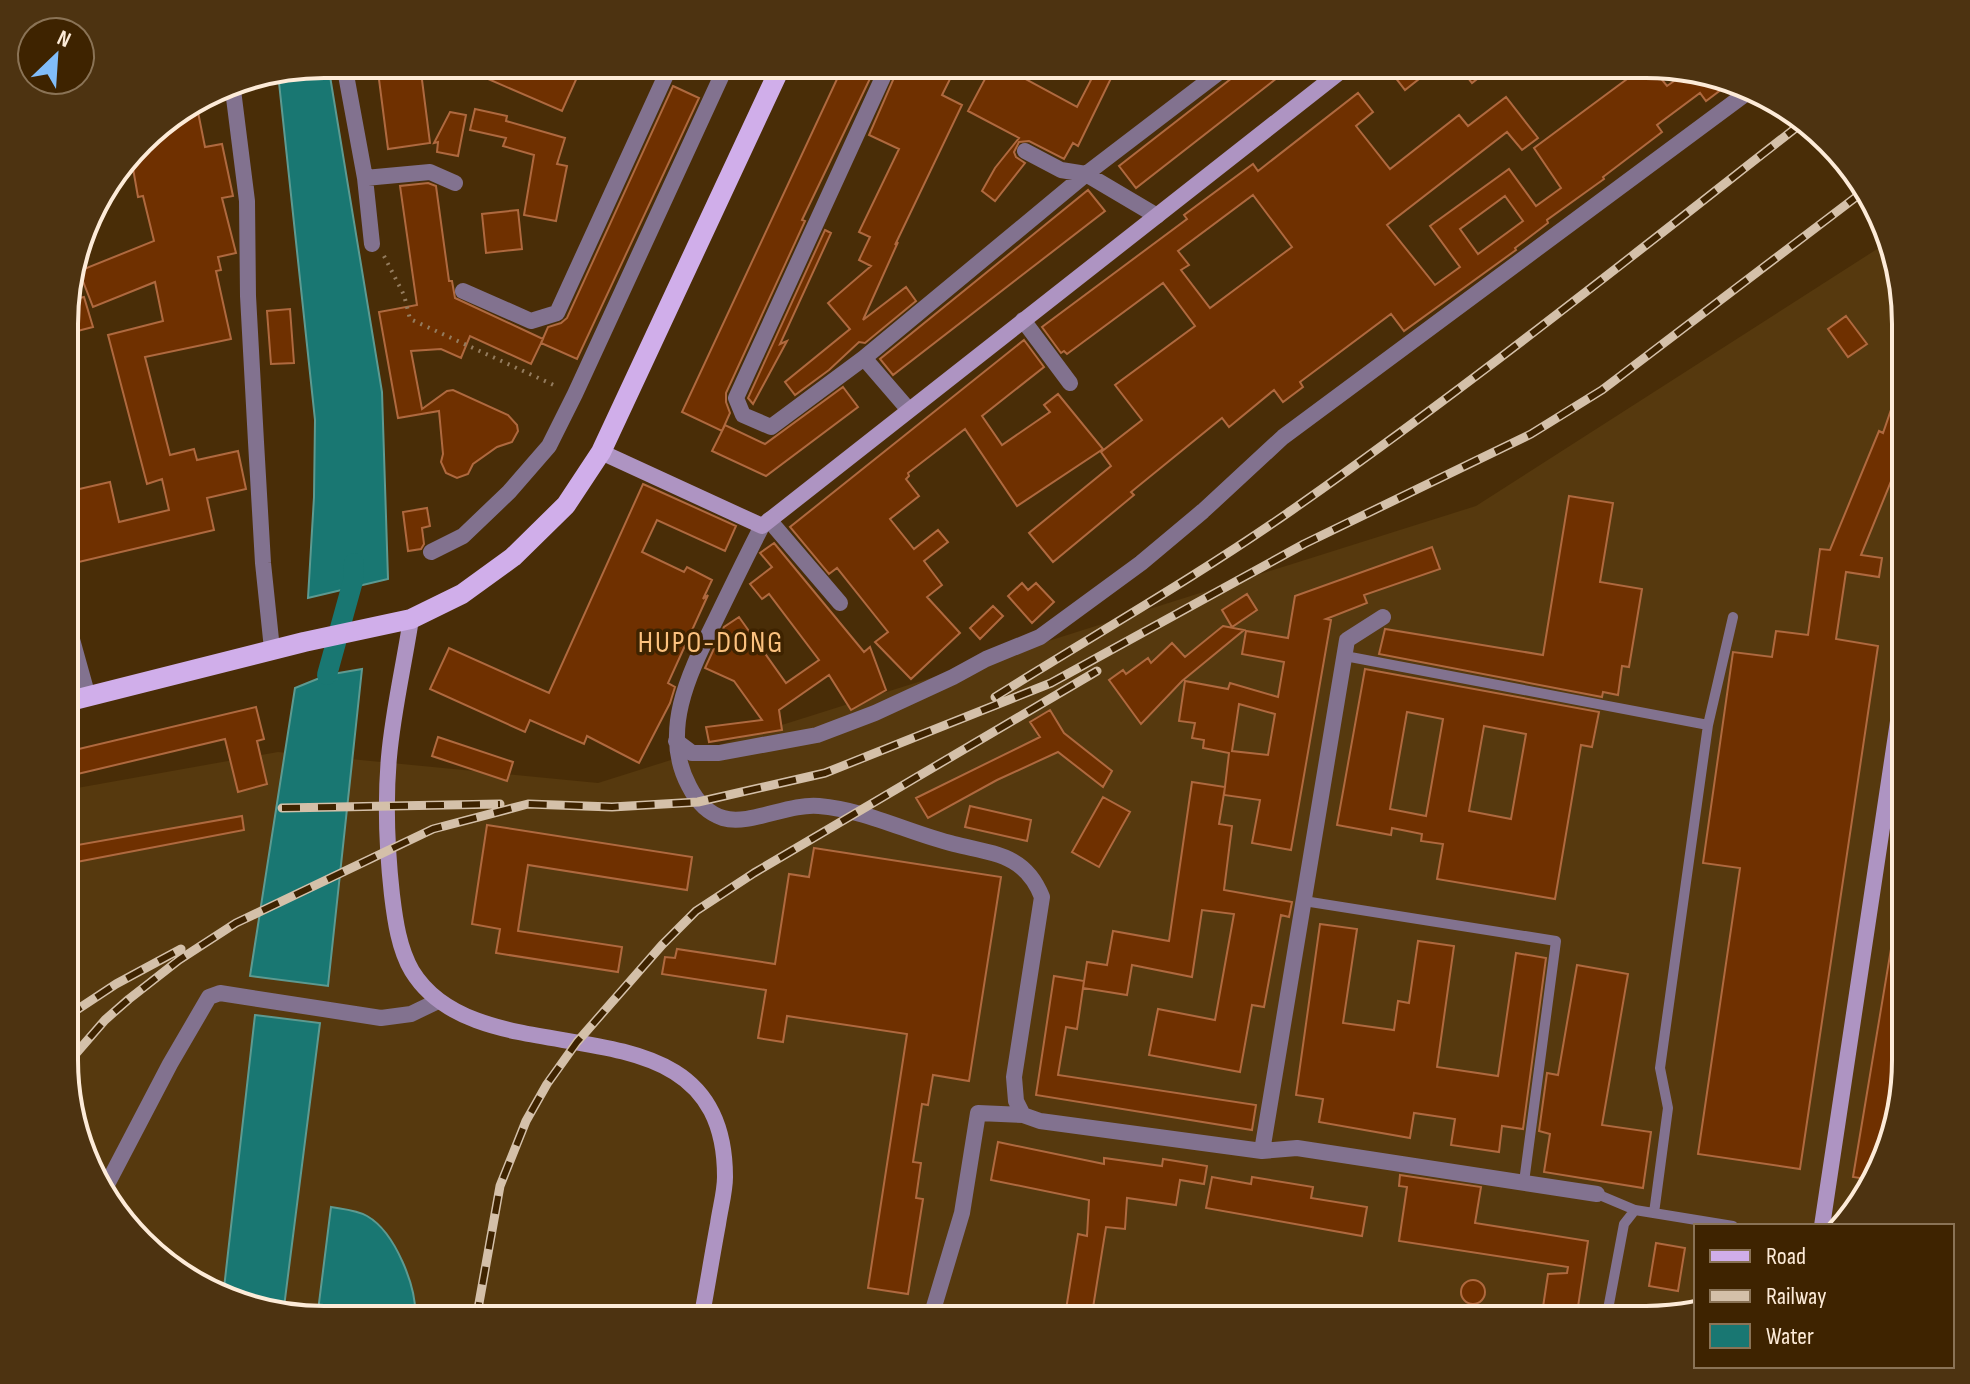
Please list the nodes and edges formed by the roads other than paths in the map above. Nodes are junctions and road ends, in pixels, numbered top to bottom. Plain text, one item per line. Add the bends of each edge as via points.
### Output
1 (347, 79) edge
2 (664, 79) edge
3 (720, 79) edge
4 (775, 79) edge
5 (882, 79) edge
6 (1210, 79) edge
7 (1331, 79) edge
8 (234, 96) edge
9 (1741, 97) edge
10 (1025, 151) dead end
11 (1086, 174) junction
12 (365, 178) junction
13 (455, 183) dead end
14 (1157, 216) junction
15 (372, 244) road end
16 (463, 291) dead end
17 (1023, 320) junction
18 (864, 358) junction
19 (1070, 383) dead end
20 (908, 409) junction
21 (601, 452) junction
22 (765, 523) junction
23 (431, 552) dead end
24 (840, 603) dead end
25 (1383, 617) dead end
26 (1733, 617) dead end
27 (411, 619) junction
28 (272, 649) junction
29 (1345, 656) junction
30 (78, 663) edge
31 (88, 697) junction
32 (78, 699) edge
33 (1708, 725) junction
34 (676, 741) junction
35 (1891, 768) edge
36 (1304, 901) junction
37 (438, 1001) junction
38 (1023, 1115) junction
39 (1262, 1151) junction
40 (109, 1180) edge
41 (1524, 1182) junction
42 (1597, 1194) joint
43 (1635, 1210) junction
44 (1654, 1213) junction
45 (1721, 1224) edge
46 (1822, 1224) edge
47 (704, 1305) edge
48 (934, 1305) edge
49 (1609, 1306) edge

1 - 12 street
2 - 16 street via 557,313 531,321
3 - 23 street via 549,446 463,536
4 - 21 main road
5 - 18 street via 736,398 743,415 771,427
6 - 11 street
7 - 14 street
8 - 28 street via 247,201 256,442
9 - 34 street via 1283,437 1141,563 1040,637 817,735 719,753 692,753
10 - 11 street via 1061,170
11 - 14 street
11 - 18 street
12 - 13 street via 430,172
12 - 15 street
14 - 17 street
17 - 19 street
17 - 20 street
18 - 20 street
20 - 22 street
21 - 22 street
21 - 27 main road via 566,505 513,557 462,594
22 - 24 street
22 - 34 street via 686,683
25 - 29 street via 1347,640
26 - 33 lane
27 - 28 main road
27 - 37 street via 389,757 387,853 404,953
28 - 31 main road
29 - 33 lane
29 - 36 street
30 - 31 street
31 - 32 main road
33 - 44 lane via 1660,1068 1668,1108
34 - 38 street via 682,772 698,802 724,819 754,818 791,807 857,813 997,855 1020,864 1034,877 1042,897 1014,1077
35 - 46 street
36 - 39 street
36 - 41 lane via 1556,941
37 - 40 street via 411,1014 381,1018 220,993 209,997
37 - 47 street via 493,1025 641,1057 675,1069 693,1085 717,1119 725,1180
38 - 39 street
38 - 48 street via 978,1113 962,1213
39 - 41 street via 1297,1148
41 - 42 street
42 - 43 lane
43 - 44 lane
43 - 49 lane via 1624,1224
44 - 45 lane

